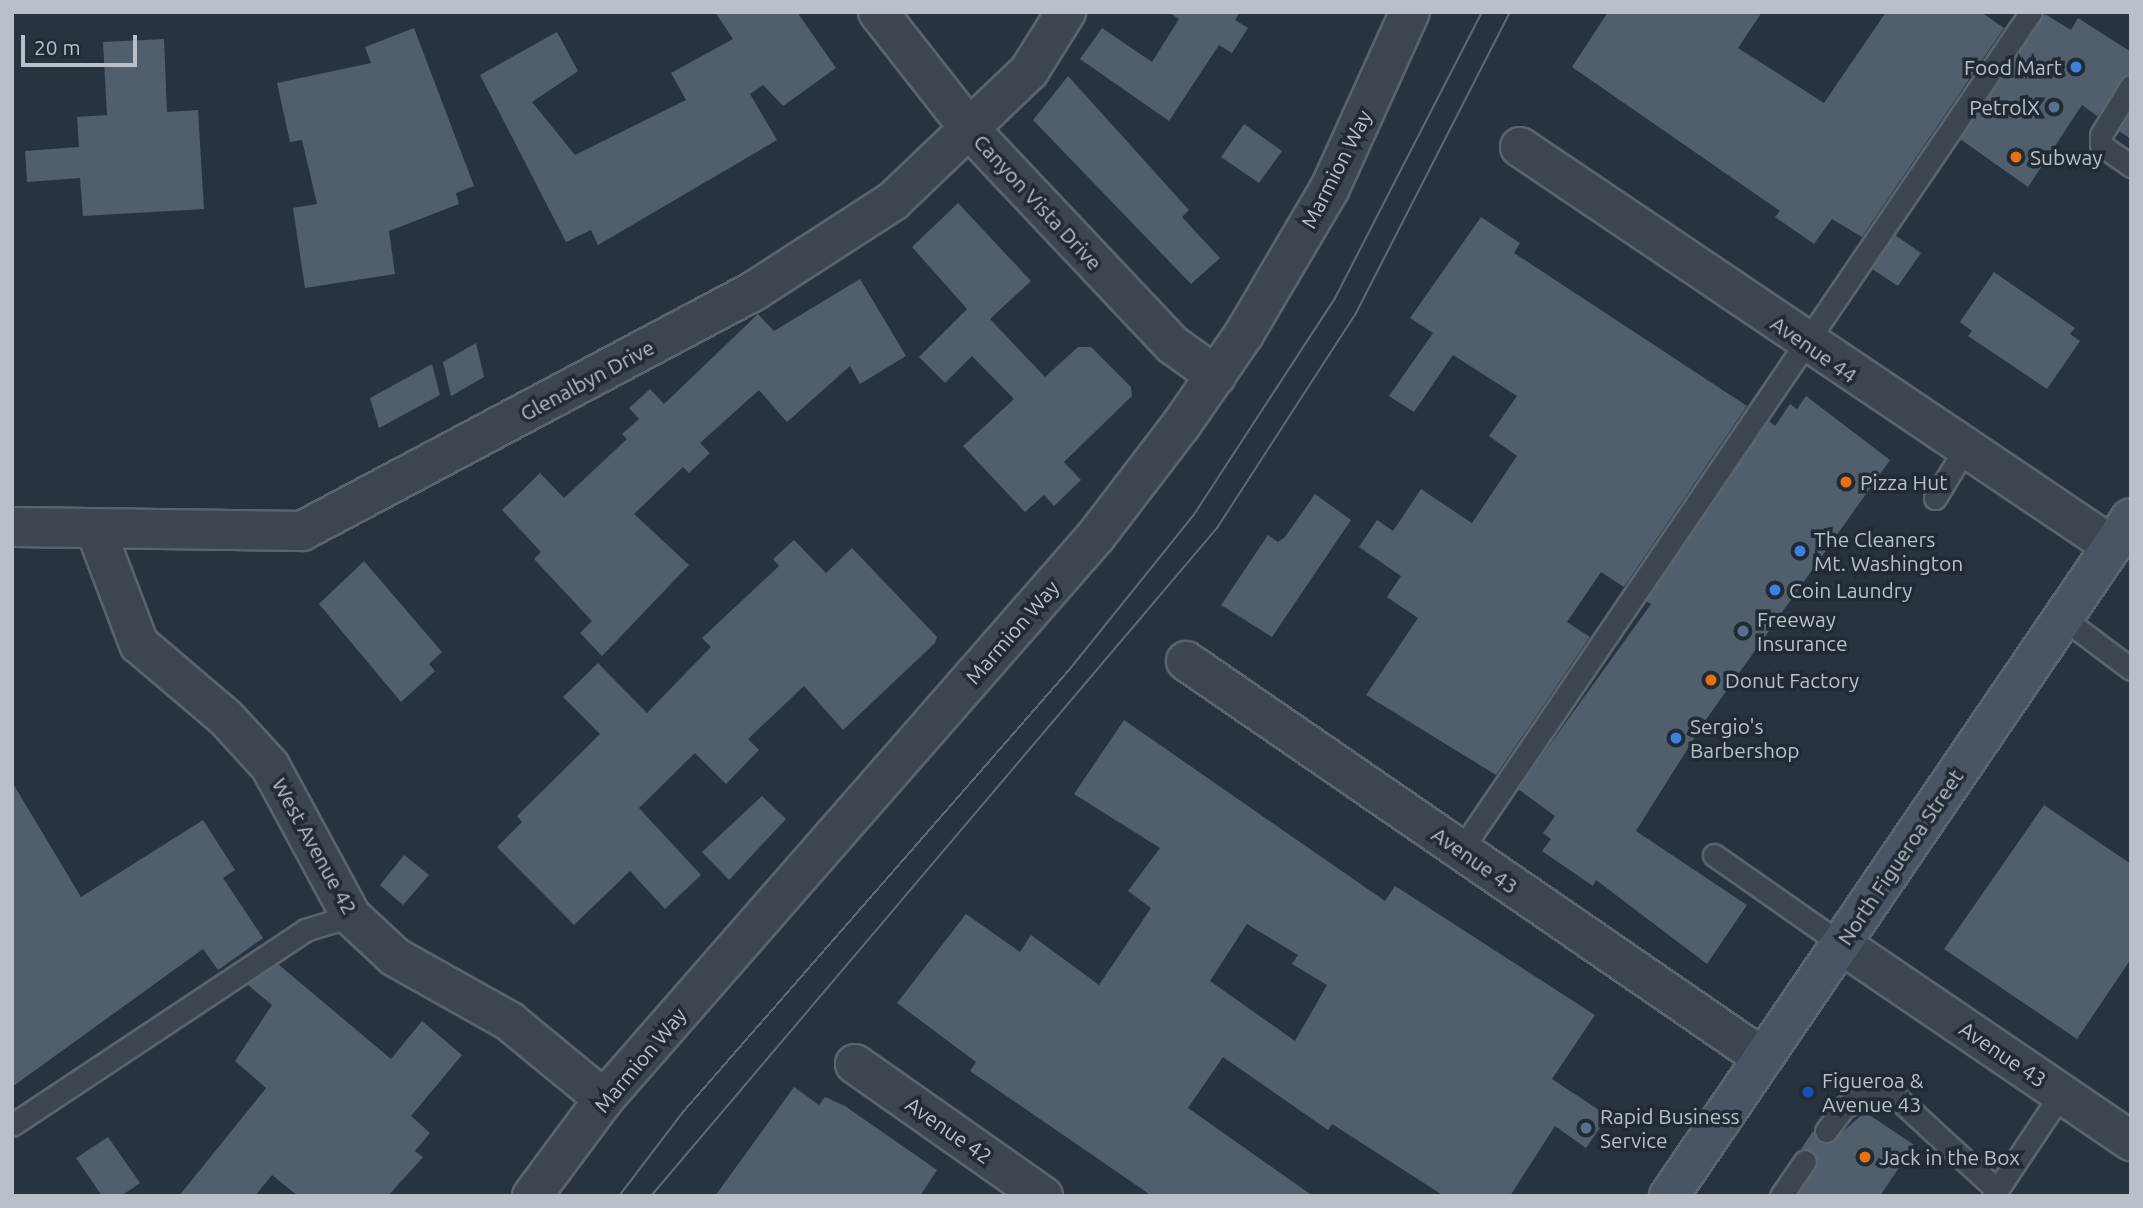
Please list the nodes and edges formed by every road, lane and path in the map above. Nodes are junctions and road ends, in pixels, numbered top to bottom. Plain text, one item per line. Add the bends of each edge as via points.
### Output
1 (878, 12) edge
2 (1066, 12) edge
3 (1410, 12) edge
4 (2031, 12) edge
5 (2131, 86) edge
6 (972, 132) junction
7 (1520, 147) dead end
8 (2131, 166) edge
9 (1808, 345) junction
10 (1216, 376) junction
11 (1963, 452) junction
12 (1935, 498) dead end
13 (13, 525) edge
14 (96, 531) junction
15 (2121, 532) edge
16 (2063, 618) junction
17 (1186, 662) dead end
18 (2131, 669) edge
19 (1461, 850) junction
20 (1714, 855) dead end
21 (351, 916) junction
22 (1841, 944) junction
23 (1763, 1058) junction
24 (855, 1063) dead end
25 (2061, 1094) junction
26 (604, 1099) junction
27 (12, 1125) edge
28 (1826, 1131) dead end
29 (2131, 1141) edge
30 (1805, 1161) dead end
31 (1018, 1189) edge
32 (1678, 1193) edge
33 (1995, 1193) edge
34 (533, 1196) edge
35 (1781, 1196) edge

1 - 6 street, Canyon Vista Drive
2 - 6 street, Glenalbyn Drive via 1029,71
3 - 10 street, Marmion Way via 1329,188
4 - 9 lane
5 - 8 lane via 2111,112 2101,145
6 - 10 street, Canyon Vista Drive via 1174,345
6 - 14 street, Glenalbyn Drive via 893,201 754,292 302,531
7 - 9 street, Avenue 44
9 - 11 street, Avenue 44
9 - 19 lane
10 - 26 street, Marmion Way via 1096,536
11 - 12 lane
11 - 15 street, Avenue 44
13 - 14 street, Glenalbyn Drive
14 - 21 street, West Avenue 42 via 139,644 226,718 270,766
15 - 16 main road, North Figueroa Street
16 - 18 lane
16 - 22 main road, North Figueroa Street
17 - 19 street, Avenue 43
19 - 23 street, Avenue 43
20 - 22 lane
21 - 26 street, West Avenue 42 via 378,944 509,1021
21 - 27 lane via 305,930
22 - 23 main road, North Figueroa Street
22 - 25 street, Avenue 43
23 - 32 main road, North Figueroa Street
24 - 31 street, Avenue 42
25 - 29 street, Avenue 43
25 - 33 lane
26 - 34 street, Marmion Way
28 - 33 lane via 1844,1107 1867,1096 1897,1098
30 - 35 lane

